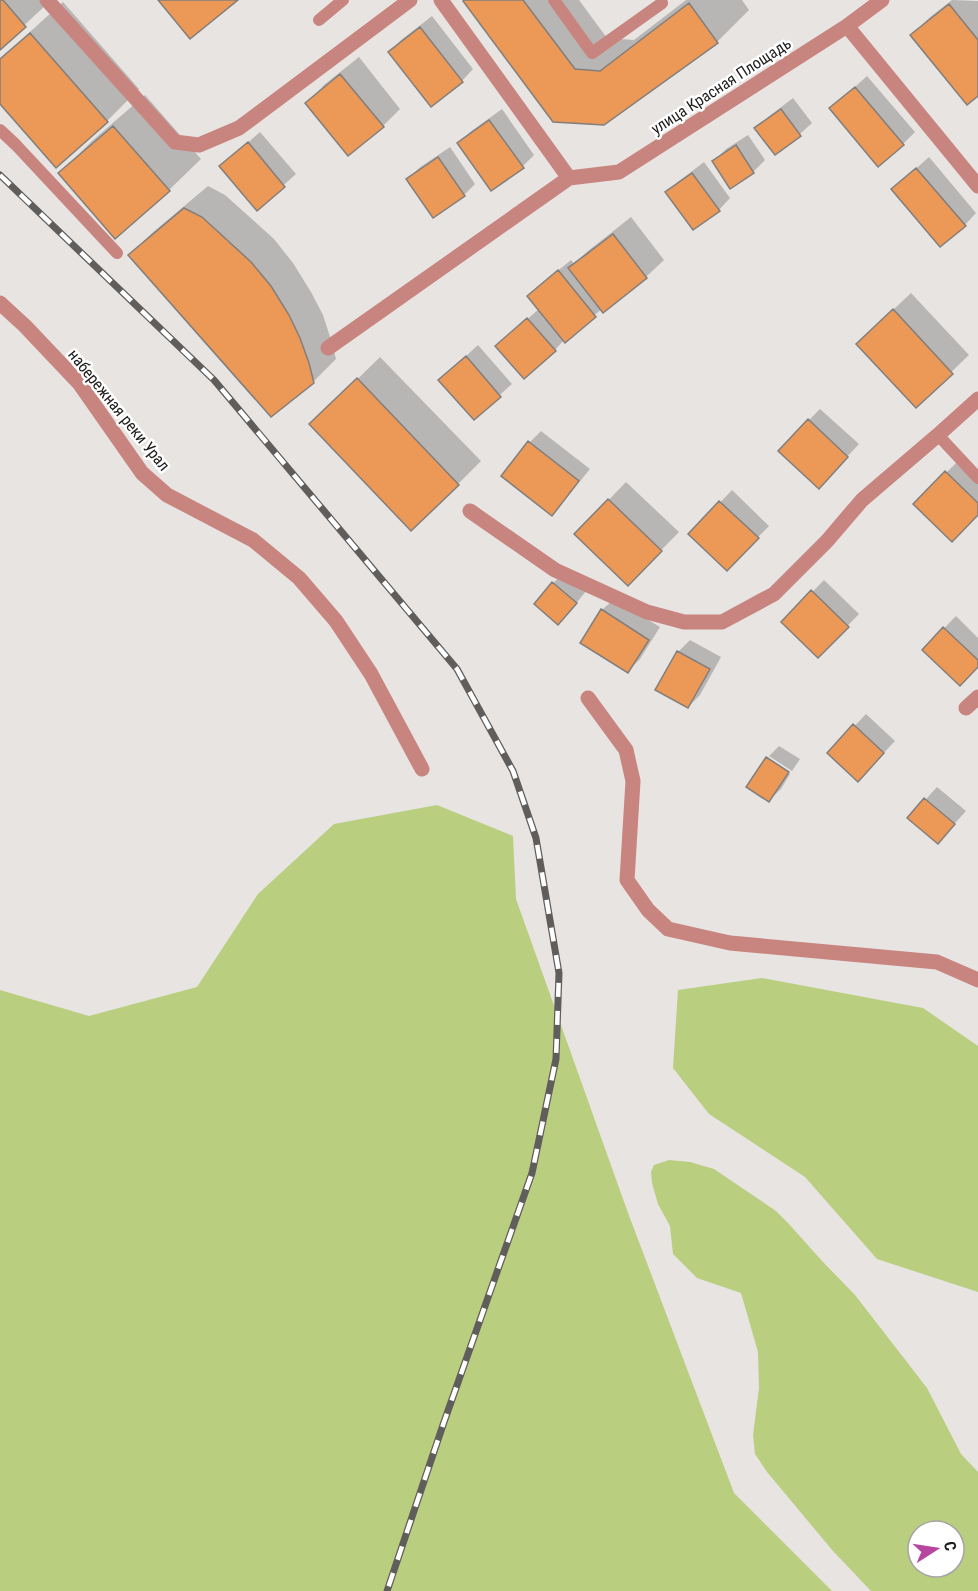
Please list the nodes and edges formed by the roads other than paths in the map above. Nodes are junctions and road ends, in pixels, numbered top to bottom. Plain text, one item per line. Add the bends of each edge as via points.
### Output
1 (47, 0) edge
2 (343, 0) edge
3 (410, 0) edge
4 (441, 0) edge
5 (554, 0) edge
6 (882, 0) edge
7 (662, 3) dead end
8 (319, 20) dead end
9 (847, 26) junction
10 (0, 130) edge
11 (569, 178) junction
12 (978, 186) edge
13 (117, 253) dead end
14 (0, 303) edge
15 (328, 348) dead end
16 (978, 399) edge
17 (938, 435) junction
18 (978, 478) edge
19 (470, 511) dead end
20 (588, 698) dead end
21 (423, 769) dead end
22 (978, 980) edge

1 - 3 street via 175,142 199,146 239,128
2 - 8 lane
4 - 11 street
5 - 7 lane via 592,53
6 - 9 street, улица Красная Площадь
9 - 11 street, улица Красная Площадь via 619,172
9 - 12 street
10 - 13 lane
11 - 15 street, улица Красная Площадь
14 - 21 street, набережная реки Урал via 79,383 142,473 167,495 253,540 299,578 336,621 371,674
16 - 17 street
17 - 18 lane
17 - 19 street via 862,500 827,542 774,594 722,622 684,622 647,612 555,570
20 - 22 street via 626,750 633,781 627,880 648,910 668,929 730,944 937,963

